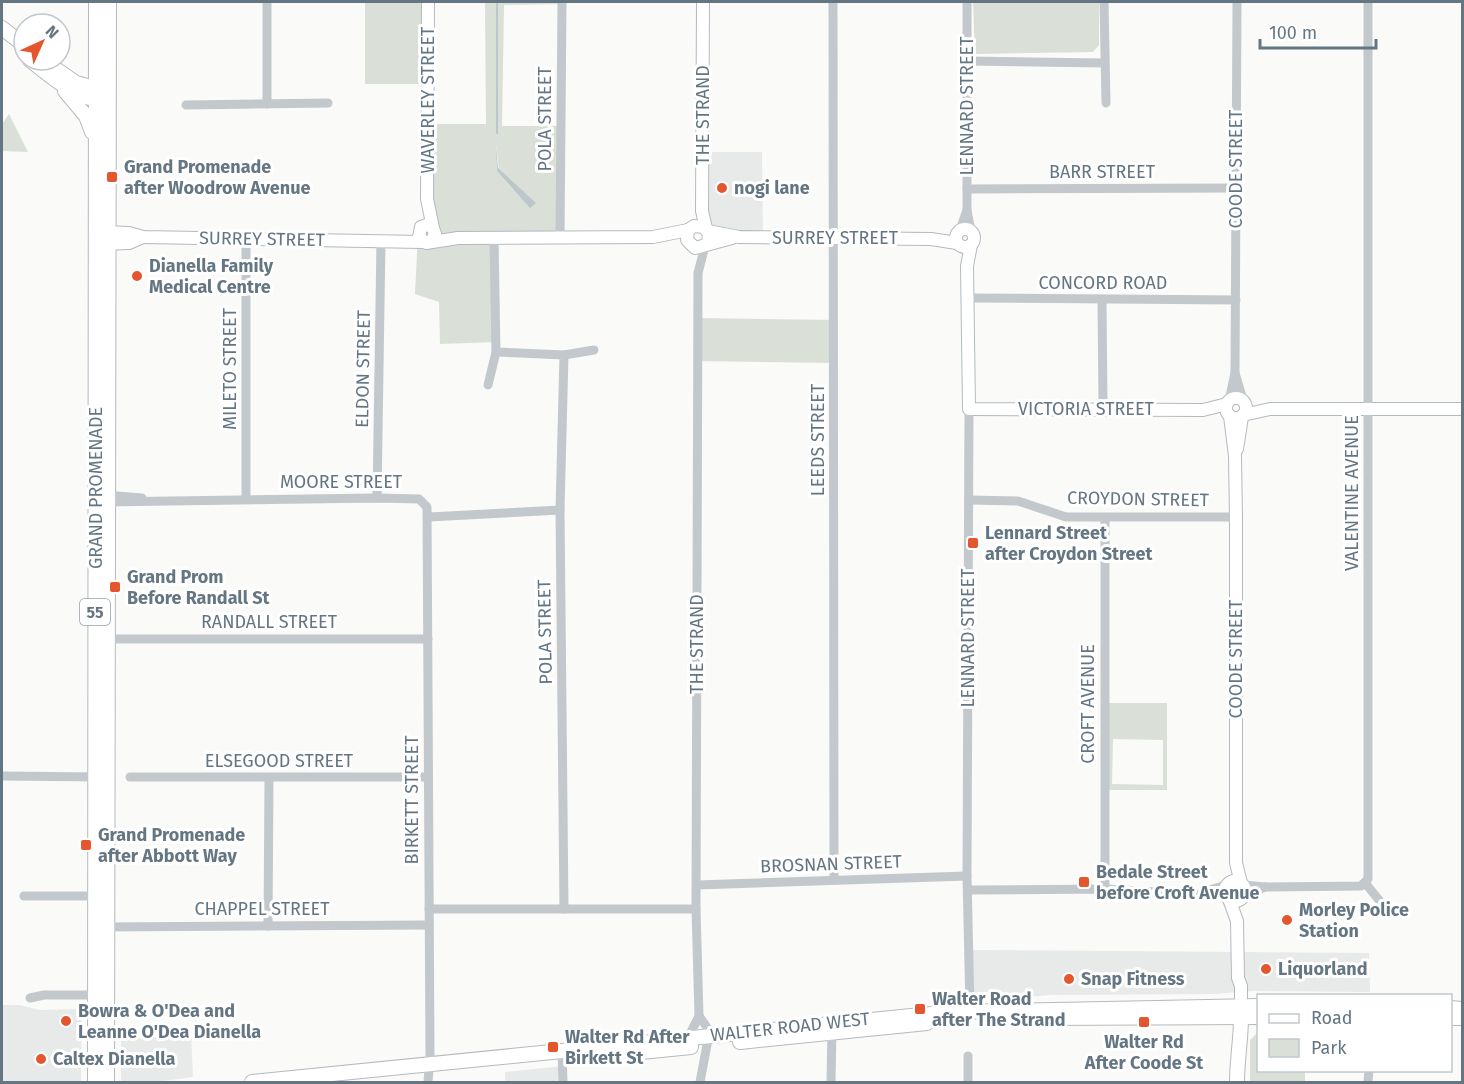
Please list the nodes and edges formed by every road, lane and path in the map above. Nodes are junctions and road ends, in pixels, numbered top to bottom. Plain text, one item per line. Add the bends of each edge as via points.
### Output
1 (96, 2) edge
2 (109, 2) edge
3 (267, 2) edge
4 (428, 2) edge
5 (562, 2) edge
6 (696, 2) edge
7 (703, 2) edge
8 (833, 2) edge
9 (967, 2) edge
10 (1104, 2) edge
11 (1237, 2) edge
12 (1368, 2) edge
13 (968, 61) junction
14 (1104, 63) junction
15 (96, 64) junction
16 (52, 72) edge
17 (52, 72) edge
18 (63, 72) edge
19 (103, 95) junction
20 (328, 103) dead end
21 (1106, 103) dead end
22 (267, 104) junction
23 (186, 105) dead end
24 (95, 142) junction
25 (1236, 188) junction
26 (967, 189) junction
27 (427, 233) junction
28 (560, 237) junction
29 (698, 237) junction
30 (835, 237) junction
31 (102, 238) junction
32 (963, 238) junction
33 (246, 239) junction
34 (494, 239) junction
35 (381, 240) junction
36 (969, 298) junction
37 (1102, 300) junction
38 (1236, 300) junction
39 (594, 350) dead end
40 (496, 352) junction
41 (564, 355) junction
42 (488, 386) dead end
43 (1102, 407) junction
44 (1368, 408) junction
45 (969, 409) junction
46 (1236, 409) junction
47 (1462, 409) edge
48 (377, 498) junction
49 (103, 499) junction
50 (246, 499) junction
51 (969, 500) junction
52 (560, 510) junction
53 (429, 517) junction
54 (1236, 517) junction
55 (1105, 519) junction
56 (110, 639) junction
57 (428, 639) junction
58 (2, 776) edge
59 (102, 777) junction
60 (130, 777) dead end
61 (428, 777) junction
62 (269, 778) junction
63 (968, 876) junction
64 (834, 879) junction
65 (1366, 884) junction
66 (697, 885) junction
67 (1105, 889) junction
68 (968, 890) junction
69 (1235, 891) junction
70 (24, 896) dead end
71 (95, 896) junction
72 (1379, 900) dead end
73 (429, 909) junction
74 (564, 909) junction
75 (696, 909) junction
76 (429, 925) junction
77 (268, 926) junction
78 (95, 927) junction
79 (109, 927) junction
80 (95, 994) junction
81 (30, 998) dead end
82 (1257, 1006) edge
83 (970, 1010) junction
84 (1237, 1012) junction
85 (699, 1016) junction
86 (1257, 1019) edge
87 (1257, 1020) edge
88 (832, 1027) junction
89 (710, 1040) junction
90 (1242, 1042) junction
91 (688, 1043) junction
92 (562, 1055) junction
93 (968, 1056) dead end
94 (1237, 1059) junction
95 (700, 1071) junction
96 (428, 1074) edge
97 (258, 1082) edge
98 (94, 1083) edge
99 (107, 1083) edge
100 (344, 1083) edge
101 (563, 1083) edge
102 (700, 1083) edge
103 (831, 1083) edge
104 (968, 1083) edge
105 (1237, 1083) edge

1 - 15 main road, GRAND PROMENADE / 55
2 - 19 main road, GRAND PROMENADE / 55
3 - 22 street
4 - 27 street, WAVERLEY STREET
5 - 28 street, POLA STREET
6 - 29 street, THE STRAND
7 - 29 street, THE STRAND via 702,211
8 - 30 street, LEEDS STREET
9 - 13 street, LENNARD STREET
10 - 14 street
11 - 25 street, COODE STREET
12 - 44 street, VALENTINE AVENUE
13 - 14 street
13 - 26 street, LENNARD STREET
14 - 21 street
15 - 18 main road via 80,77
15 - 19 main road, GRAND PROMENADE / 55
16 - 19 main road via 67,89
17 - 24 main road via 86,116
19 - 24 main road, GRAND PROMENADE / 55
19 - 31 main road, GRAND PROMENADE / 55
20 - 22 street
22 - 23 street
24 - 31 main road, GRAND PROMENADE / 55
25 - 26 street, BARR STREET
25 - 38 street, COODE STREET
26 - 32 street, LENNARD STREET
27 - 34 street, SURREY STREET
27 - 35 street, SURREY STREET
28 - 29 street, SURREY STREET
28 - 34 street, SURREY STREET
29 - 30 street, SURREY STREET
29 - 66 street, THE STRAND
30 - 32 street, SURREY STREET
30 - 64 street, LEEDS STREET
31 - 33 street, SURREY STREET via 129,233 143,237
31 - 49 main road, GRAND PROMENADE / 55
32 - 36 street, LENNARD STREET
33 - 35 street, SURREY STREET
33 - 50 street, MILETO STREET
34 - 40 street
35 - 48 street, ELDON STREET
36 - 37 street, CONCORD ROAD
36 - 45 street, LENNARD STREET
37 - 38 street, CONCORD ROAD
37 - 43 street
38 - 46 street, COODE STREET
39 - 41 street
40 - 41 street
40 - 42 street
41 - 52 street, POLA STREET
43 - 45 street, VICTORIA STREET
43 - 46 street, VICTORIA STREET via 1210,413
44 - 46 street, VICTORIA STREET
44 - 47 street, VICTORIA STREET
44 - 65 street, VALENTINE AVENUE
45 - 51 street, LENNARD STREET
46 - 54 street, COODE STREET
48 - 50 street, MOORE STREET
48 - 53 street, MOORE STREET via 419,499 427,507
49 - 50 street, MOORE STREET
49 - 56 main road, GRAND PROMENADE / 55
49 - 59 main road, GRAND PROMENADE / 55
51 - 55 street, CROYDON STREET via 1018,501 1066,517
51 - 63 street, LENNARD STREET
52 - 53 street
52 - 74 street, POLA STREET
53 - 57 street, BIRKETT STREET
54 - 55 street, CROYDON STREET
54 - 69 street, COODE STREET
55 - 67 street, CROFT AVENUE
56 - 57 street, RANDALL STREET
56 - 59 main road, GRAND PROMENADE / 55
57 - 61 street, BIRKETT STREET
58 - 59 street
59 - 71 main road, GRAND PROMENADE / 55
59 - 79 main road, GRAND PROMENADE / 55
60 - 62 street, ELSEGOOD STREET
61 - 62 street, ELSEGOOD STREET
61 - 73 street, BIRKETT STREET
62 - 77 street
63 - 64 street, BROSNAN STREET
63 - 68 street, LENNARD STREET
64 - 66 street, BROSNAN STREET
65 - 69 street
65 - 72 street
66 - 75 street, THE STRAND
67 - 68 street
67 - 69 street
68 - 83 street, LENNARD STREET
69 - 84 street, COODE STREET via 1241,986
70 - 71 street
71 - 78 main road, GRAND PROMENADE / 55
73 - 74 street
73 - 76 street, BIRKETT STREET
74 - 75 street
75 - 85 street, THE STRAND
76 - 77 street, CHAPPEL STREET
76 - 96 street, BIRKETT STREET
77 - 79 street, CHAPPEL STREET
78 - 79 street, CHAPPEL STREET
78 - 80 main road, GRAND PROMENADE / 55
79 - 99 main road, GRAND PROMENADE / 55
80 - 81 street
80 - 98 main road, GRAND PROMENADE / 55
82 - 84 main road, WALTER ROAD WEST
83 - 84 main road, WALTER ROAD WEST
83 - 88 main road, WALTER ROAD WEST
84 - 86 main road, WALTER ROAD WEST
84 - 88 main road, WALTER ROAD WEST via 981,1018
84 - 90 main road, COODE STREET
84 - 94 main road, COODE STREET via 1233,1049
85 - 89 street
85 - 91 street, THE STRAND
87 - 90 main road
88 - 89 main road, WALTER ROAD WEST
88 - 103 street
89 - 91 main road, WALTER ROAD WEST
89 - 95 street
90 - 94 main road, COODE STREET
91 - 92 main road, WALTER ROAD WEST
91 - 95 street
92 - 96 main road, WALTER ROAD WEST
92 - 101 street
93 - 104 street
94 - 105 main road, COODE STREET
95 - 102 street
96 - 97 main road, WALTER ROAD WEST
96 - 100 main road, WALTER ROAD WEST

